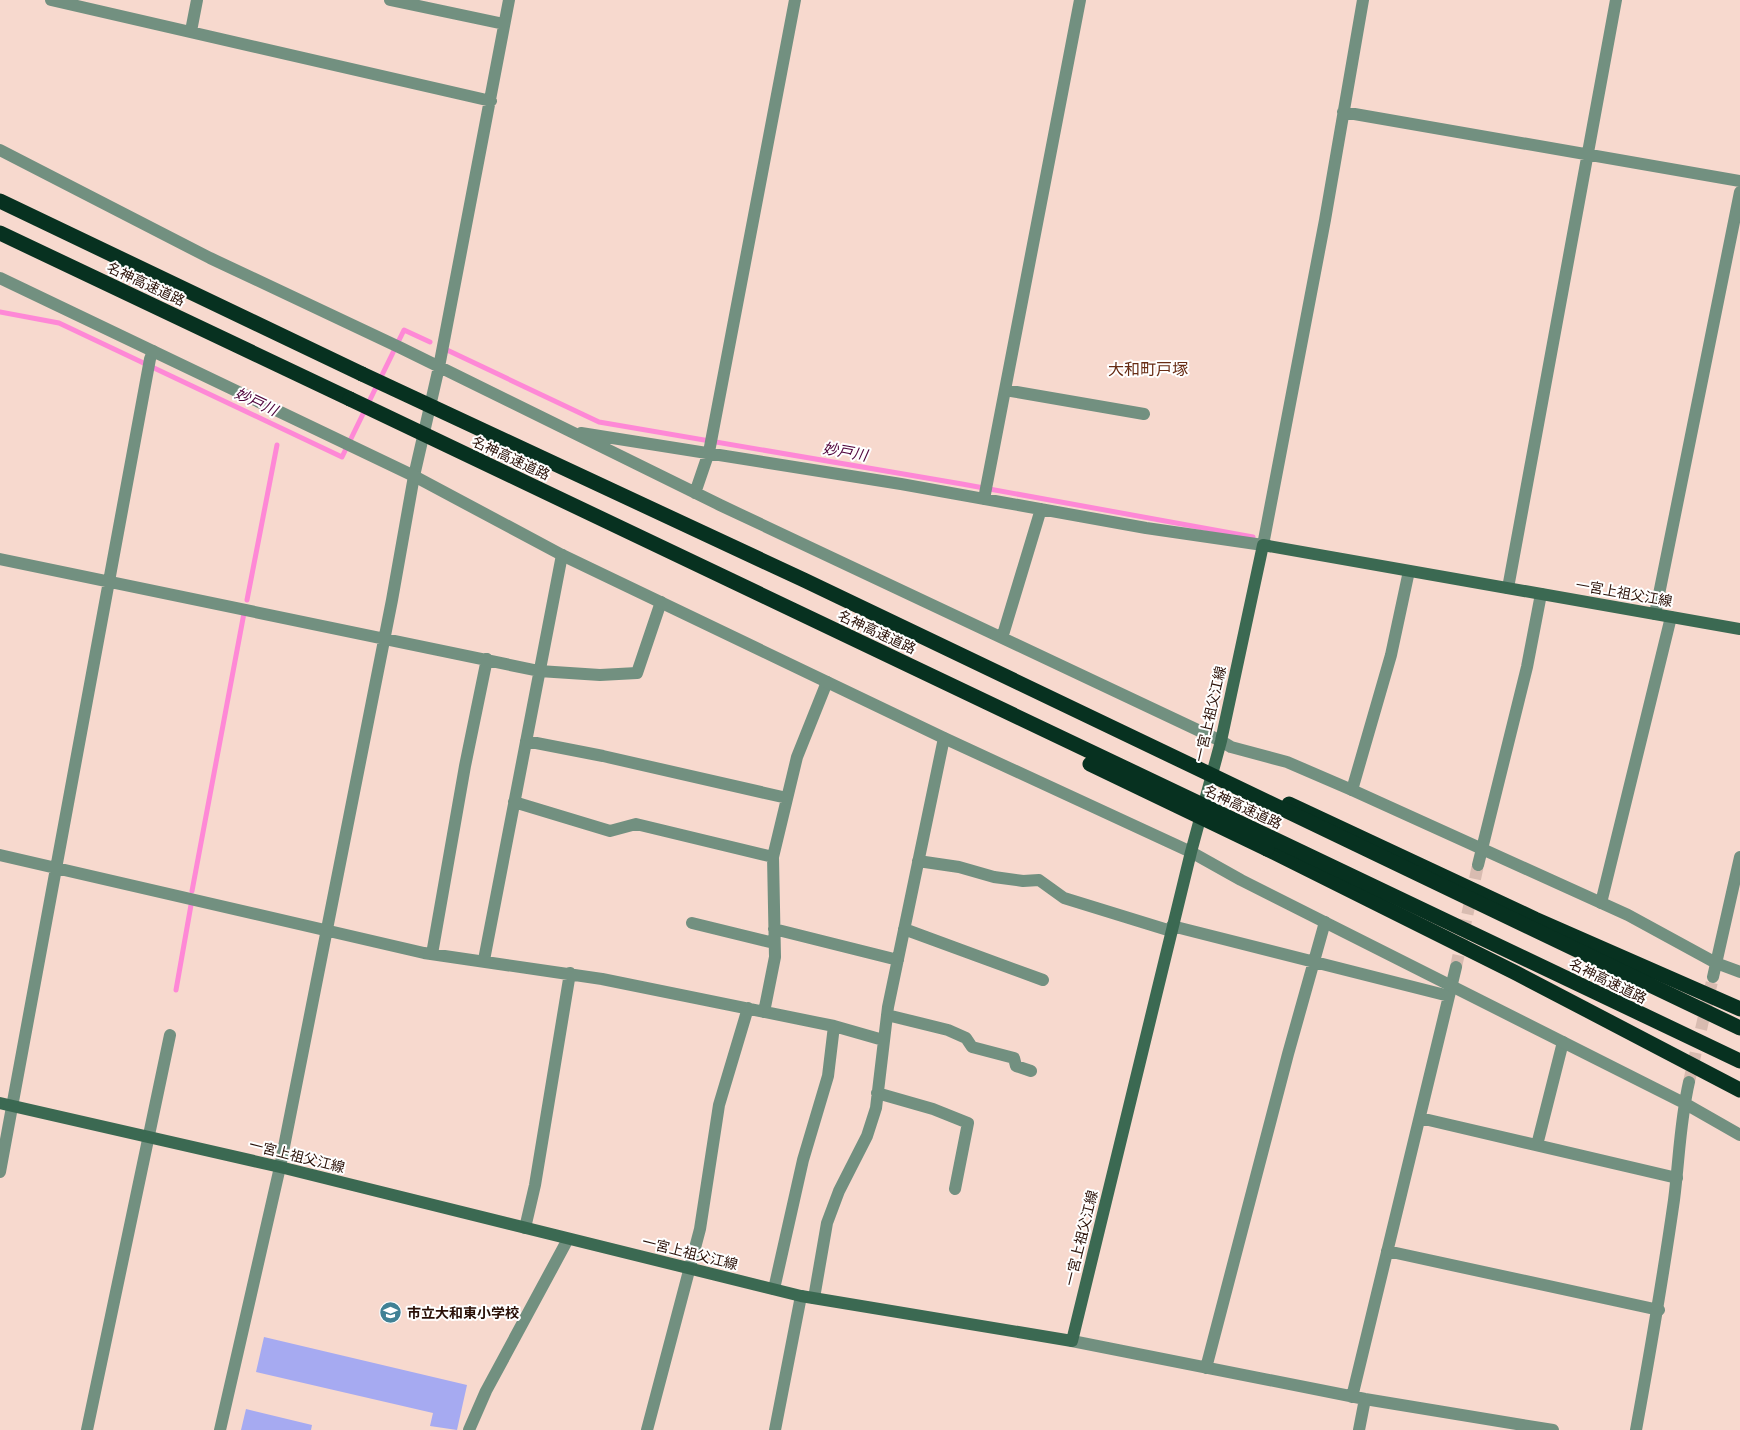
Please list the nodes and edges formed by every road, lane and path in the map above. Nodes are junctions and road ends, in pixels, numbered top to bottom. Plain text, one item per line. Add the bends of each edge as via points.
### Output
1 (50, 0) edge
2 (197, 0) edge
3 (390, 0) edge
4 (509, 0) edge
5 (795, 0) edge
6 (1080, 0) edge
7 (1362, 0) edge
8 (1616, 0) edge
9 (504, 24) junction
10 (192, 31) junction
11 (491, 101) junction
12 (1343, 112) junction
13 (0, 150) edge
14 (1587, 154) junction
15 (1740, 181) edge
16 (1740, 192) edge
17 (0, 201) edge
18 (0, 233) edge
19 (0, 278) edge
20 (151, 355) junction
21 (439, 367) junction
22 (1005, 390) junction
23 (1144, 414) dead end
24 (570, 431) junction
25 (710, 445) junction
26 (414, 476) junction
27 (610, 489) junction
28 (986, 492) junction
29 (695, 493) junction
30 (1041, 509) junction
31 (598, 517) junction
32 (1264, 545) junction
33 (562, 555) junction
34 (0, 558) edge
35 (1409, 571) junction
36 (109, 580) junction
37 (1508, 588) junction
38 (1541, 594) junction
39 (661, 602) junction
40 (1655, 614) junction
41 (1671, 617) junction
42 (1740, 629) edge
43 (385, 638) junction
44 (1002, 638) junction
45 (487, 659) junction
46 (539, 670) junction
47 (827, 682) junction
48 (944, 738) junction
49 (526, 741) junction
50 (1221, 741) junction
51 (1352, 790) junction
52 (787, 798) junction
53 (514, 802) junction
54 (1482, 850) junction
55 (1191, 852) junction
56 (0, 855) edge
57 (773, 857) junction
58 (1740, 857) edge
59 (918, 861) junction
60 (1478, 865) tunnel mouth
61 (56, 868) junction
62 (1601, 903) junction
63 (1325, 922) junction
64 (692, 923) dead end
65 (1172, 928) junction
66 (774, 929) junction
67 (904, 929) junction
68 (327, 931) junction
69 (774, 943) junction
70 (432, 954) junction
71 (484, 960) junction
72 (898, 960) junction
73 (1313, 961) junction
74 (1716, 964) junction
75 (1456, 966) tunnel mouth
76 (1740, 972) edge
77 (570, 973) junction
78 (1713, 976) tunnel mouth
79 (1043, 980) dead end
80 (1450, 991) junction
81 (748, 1008) junction
82 (1740, 1009) edge
83 (764, 1012) junction
84 (887, 1015) junction
85 (834, 1026) junction
86 (1740, 1028) edge
87 (170, 1035) dead end
88 (884, 1040) junction
89 (1562, 1042) junction
90 (1740, 1061) edge
91 (1031, 1071) dead end
92 (1689, 1082) tunnel mouth
93 (1740, 1090) edge
94 (878, 1093) junction
95 (1684, 1103) junction
96 (6, 1105) edge
97 (1420, 1118) junction
98 (1740, 1135) edge
99 (147, 1137) junction
100 (1538, 1146) junction
101 (280, 1167) junction
102 (0, 1172) edge
103 (1677, 1178) junction
104 (955, 1189) dead end
105 (525, 1228) junction
106 (568, 1239) junction
107 (1387, 1251) junction
108 (689, 1268) junction
109 (774, 1289) junction
110 (807, 1297) junction
111 (1659, 1310) junction
112 (1072, 1341) junction
113 (1206, 1368) junction
114 (1352, 1397) junction
115 (1365, 1399) junction
116 (1483, 1424) edge
117 (87, 1430) edge
118 (220, 1430) edge
119 (469, 1430) edge
120 (646, 1430) edge
121 (775, 1430) edge
122 (1359, 1430) edge
123 (1553, 1430) edge
124 (1636, 1430) edge

1 - 10 street
2 - 10 street
3 - 9 street
4 - 9 street
5 - 25 street
6 - 22 street
7 - 12 street
8 - 14 street
9 - 11 street
10 - 11 street
11 - 21 street
12 - 14 street
12 - 32 street
13 - 21 street via 210,258
14 - 15 street
14 - 37 street
16 - 40 street
17 - 27 highway, 名神高速道路, bridge
18 - 31 highway, 名神高速道路, bridge
19 - 20 street
20 - 26 street
20 - 36 street
21 - 24 street
21 - 26 street
22 - 23 street
22 - 28 street
24 - 25 street
24 - 29 street
25 - 28 street
25 - 29 street
26 - 33 street
26 - 43 street
27 - 82 highway, bridge via 807,572 1535,920
27 - 86 highway, 名神高速道路, bridge
28 - 30 street
29 - 44 street
30 - 32 street
30 - 44 street
31 - 90 highway, 名神高速道路, bridge
31 - 93 highway, bridge via 930,686 1516,973
32 - 35 main road, 一宮上祖父江線
32 - 50 main road, 一宮上祖父江線
33 - 39 street
33 - 46 street
34 - 36 street
35 - 37 main road, 一宮上祖父江線
35 - 51 street via 1391,655
36 - 43 street
36 - 61 street
37 - 38 main road, 一宮上祖父江線
38 - 40 main road, 一宮上祖父江線
38 - 54 street via 1527,667
39 - 46 street via 637,672 600,675
39 - 47 street
40 - 41 main road, 一宮上祖父江線
41 - 42 main road, 一宮上祖父江線
41 - 62 street
43 - 45 street
43 - 68 street
44 - 50 street
45 - 46 street
45 - 70 street
46 - 49 street
47 - 48 street
47 - 52 street via 797,758
48 - 55 street
48 - 59 street
49 - 52 street
49 - 53 street
50 - 51 street via 1231,747 1287,762
50 - 55 main road, 一宮上祖父江線
51 - 54 street
52 - 57 street
53 - 57 street via 610,831 636,824
53 - 71 street
54 - 60 street
54 - 62 street
55 - 63 street
55 - 65 main road, 一宮上祖父江線
56 - 61 street
57 - 66 street
58 - 74 street
59 - 65 street via 1013,880 1039,880 1064,898
59 - 67 street
61 - 68 street
61 - 96 street
62 - 74 street
63 - 73 street
63 - 80 street
64 - 69 street
65 - 73 street
65 - 112 main road, 一宮上祖父江線
66 - 69 street
66 - 72 street
67 - 72 street
67 - 79 street
68 - 70 street
68 - 101 street
69 - 83 street via 775,956
70 - 71 street
71 - 77 street
72 - 84 street
73 - 80 street
73 - 113 street
74 - 76 street
74 - 78 street
75 - 80 street
77 - 81 street
77 - 105 street
80 - 89 street
80 - 97 street
81 - 83 street
81 - 108 street via 719,1106 704,1205
83 - 85 street
84 - 88 street
84 - 91 street via 948,1030 966,1038 972,1048 1014,1058 1016,1066
85 - 88 street
85 - 109 street via 828,1076 803,1160
87 - 99 street
88 - 94 street
89 - 95 street
89 - 100 street
92 - 95 street
94 - 104 street via 968,1123
94 - 110 street via 867,1136 839,1192 828,1223
95 - 98 street
95 - 103 street
96 - 99 main road, 一宮上祖父江線
96 - 102 street
97 - 100 street
97 - 107 street
99 - 101 main road, 一宮上祖父江線
99 - 117 street
100 - 103 street
101 - 105 main road, 一宮上祖父江線
101 - 118 street
103 - 111 street
105 - 106 main road, 一宮上祖父江線
106 - 108 main road, 一宮上祖父江線
106 - 119 street via 486,1391
107 - 111 street
107 - 114 street
108 - 109 main road, 一宮上祖父江線
108 - 120 street
109 - 110 main road, 一宮上祖父江線
110 - 112 main road, 一宮上祖父江線
110 - 121 street
111 - 124 street
112 - 113 street
113 - 114 street
114 - 115 street
115 - 116 street
115 - 122 street
116 - 123 street

